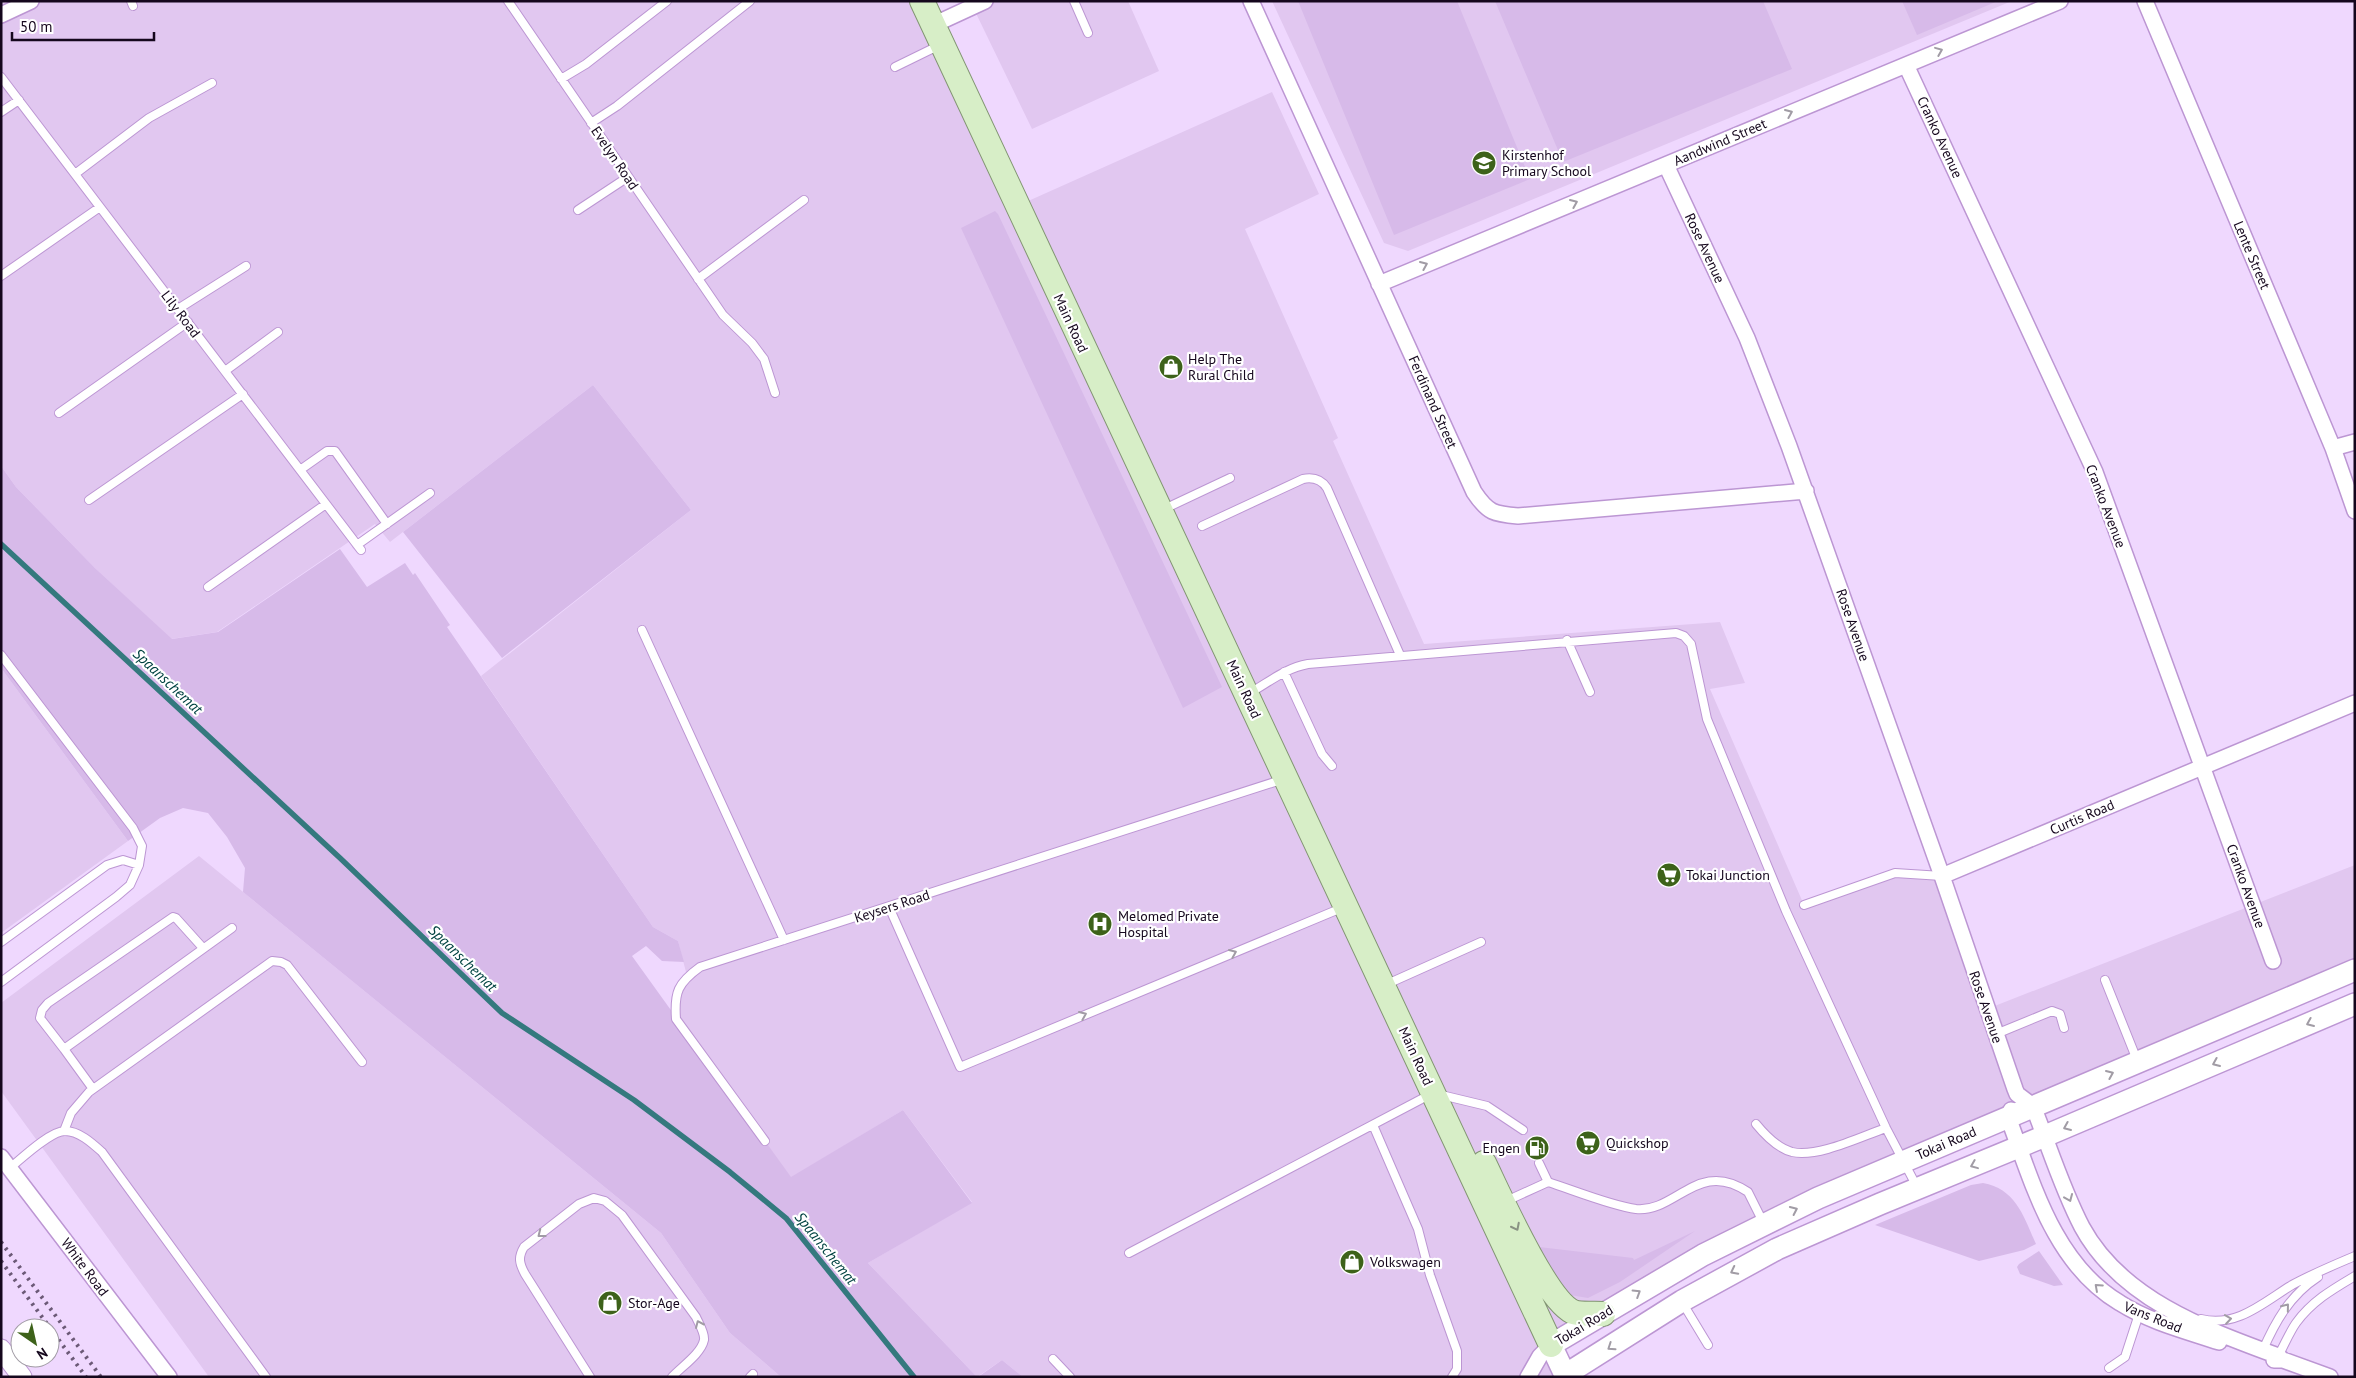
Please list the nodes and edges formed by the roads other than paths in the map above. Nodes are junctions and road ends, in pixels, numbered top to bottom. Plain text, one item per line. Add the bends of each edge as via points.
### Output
1 (31, 1) edge
2 (508, 1) edge
3 (667, 1) edge
4 (750, 1) edge
5 (922, 1) edge
6 (985, 1) edge
7 (1074, 1) edge
8 (1251, 1) edge
9 (2060, 1) edge
10 (2146, 1) edge
11 (1, 15) edge
12 (1088, 33) dead end
13 (937, 34) junction
14 (1906, 65) junction
15 (895, 68) dead end
16 (1, 77) edge
17 (561, 79) junction
18 (212, 83) dead end
19 (18, 100) junction
20 (1, 112) edge
21 (591, 123) junction
22 (1666, 164) junction
23 (75, 174) junction
24 (628, 177) junction
25 (804, 200) dead end
26 (100, 207) junction
27 (578, 210) dead end
28 (246, 266) dead end
29 (1, 276) edge
30 (698, 279) junction
31 (1380, 284) junction
32 (178, 309) junction
33 (188, 322) junction
34 (278, 332) dead end
35 (225, 371) junction
36 (775, 393) dead end
37 (243, 394) junction
38 (59, 413) dead end
39 (2355, 442) edge
40 (2333, 448) junction
41 (300, 470) junction
42 (1230, 478) dead end
43 (1806, 491) junction
44 (430, 493) dead end
45 (89, 500) dead end
46 (326, 504) junction
47 (1160, 511) junction
48 (2355, 511) edge
49 (387, 524) junction
50 (1202, 526) dead end
51 (208, 587) dead end
52 (642, 630) dead end
53 (1567, 640) junction
54 (1, 655) edge
55 (1400, 655) junction
56 (1284, 672) junction
57 (1590, 692) dead end
58 (1247, 695) junction
59 (2355, 703) edge
60 (1332, 766) dead end
61 (2203, 766) junction
62 (1286, 779) junction
63 (1317, 845) junction
64 (139, 865) junction
65 (1942, 876) junction
66 (1804, 905) dead end
67 (889, 907) junction
68 (1346, 907) junction
69 (232, 928) dead end
70 (784, 940) junction
71 (1, 942) edge
72 (1481, 942) dead end
73 (204, 948) junction
74 (2272, 961) dead end
75 (2355, 970) edge
76 (2105, 980) dead end
77 (1, 982) edge
78 (1390, 983) junction
79 (2355, 1004) edge
80 (2064, 1028) dead end
81 (1996, 1034) junction
82 (64, 1049) junction
83 (362, 1062) dead end
84 (2138, 1062) junction
85 (93, 1089) junction
86 (1442, 1095) junction
87 (2025, 1100) junction
88 (2008, 1117) junction
89 (1373, 1124) junction
90 (1756, 1124) dead end
91 (1886, 1128) junction
92 (1523, 1130) dead end
93 (64, 1131) junction
94 (2045, 1136) junction
95 (764, 1141) dead end
96 (2019, 1146) junction
97 (1905, 1161) junction
98 (5, 1163) edge
99 (1538, 1163) dead end
100 (1548, 1182) junction
101 (1918, 1188) junction
102 (1495, 1205) junction
103 (1764, 1224) junction
104 (1129, 1253) dead end
105 (2355, 1256) edge
106 (2343, 1261) junction
107 (2355, 1276) edge
108 (1682, 1301) junction
109 (1603, 1314) junction
110 (2139, 1314) junction
111 (2180, 1314) junction
112 (1708, 1344) dead end
113 (1551, 1346) junction
114 (1, 1349) edge
115 (2272, 1356) junction
116 (1053, 1359) dead end
117 (2109, 1368) dead end
118 (1564, 1376) edge
119 (22, 1377) edge
120 (169, 1377) edge
121 (266, 1377) edge
122 (590, 1377) edge
123 (672, 1377) edge
124 (1070, 1377) edge
125 (1452, 1377) edge
126 (1528, 1377) edge
127 (2330, 1377) edge

1 - 11 street
2 - 17 lane, Evelyn Road
3 - 17 lane via 586,64
4 - 21 lane
5 - 13 main road, Main Road
6 - 13 street
7 - 12 lane
8 - 31 street, Ferdinand Street
14 -> 9 street, Aandwind Street
10 - 40 street, Lente Street
13 - 15 lane
13 - 47 main road, Main Road
22 -> 14 street, Aandwind Street
14 - 61 street, Cranko Avenue via 2095,472
16 - 19 lane, Lily Road
17 - 21 lane, Evelyn Road
18 - 23 lane via 149,118
19 - 20 lane
19 - 23 lane, Lily Road
21 - 24 lane, Evelyn Road
31 -> 22 street, Aandwind Street
22 - 43 street, Rose Avenue via 1747,338
23 - 26 lane, Lily Road
24 - 27 lane
24 - 30 lane, Evelyn Road
25 - 30 lane
26 - 29 lane
26 - 32 lane, Lily Road
28 - 32 lane
30 - 36 lane, Evelyn Road via 723,315 764,359
31 - 43 street, Ferdinand Street via 1474,492 1490,511 1518,516
32 - 33 lane, Lily Road
33 - 35 lane, Lily Road
33 - 38 lane
34 - 35 lane
35 - 37 lane, Lily Road
37 - 41 lane, Lily Road
37 - 45 lane
39 - 40 street
40 - 48 street, Lente Street
41 - 46 lane, Lily Road
41 - 49 lane via 328,450 334,451
42 - 47 lane
43 - 65 street, Rose Avenue
44 - 49 lane
46 - 49 lane, Lily Road via 359,548
46 - 51 lane
47 - 58 main road, Main Road
50 - 55 lane via 1303,479 1319,480 1327,488
52 - 70 lane
53 - 55 lane
53 - 57 lane
53 - 91 lane via 1676,633 1691,644 1713,735 1794,929
54 - 64 lane via 133,828 142,846
55 - 56 lane via 1308,664
56 - 58 lane
56 - 60 lane via 1322,754
58 - 62 main road, Main Road
59 - 61 street, Curtis Road
61 - 65 street, Curtis Road
61 - 74 street, Cranko Avenue
62 - 63 main road, Main Road
62 - 67 lane, Keysers Road
63 - 68 main road, Main Road
63 - 78 main road via 1349,878
64 - 71 lane via 123,860 107,865
64 - 77 lane via 130,885 116,898
65 - 66 lane, Curtis Road via 1895,873
65 - 81 street, Rose Avenue
67 -> 68 lane via 960,1067
67 - 70 lane, Keysers Road
68 - 78 main road, Main Road
69 - 73 lane
70 - 95 lane, Keysers Road via 700,967 678,988 675,1002 676,1019
72 - 78 lane
73 - 82 lane
73 - 82 lane via 173,917 48,1003 40,1018
75 - 84 main road, Tokai Road
76 - 84 lane
78 - 86 main road, Main Road
79 -> 94 main road
80 - 81 lane via 2060,1014 2052,1011
81 - 87 street, Rose Avenue
82 - 85 lane
83 - 85 lane via 287,965 272,961
87 -> 84 main road, Tokai Road
85 - 93 lane via 71,1113
86 - 89 lane
86 - 92 lane via 1487,1106
86 - 102 main road, Main Road
87 - 88 main road, Tokai Road
87 - 94 street, Rose Avenue
88 - 96 street, Vans Road
88 - 97 main road, Tokai Road
89 - 104 lane
89 - 125 lane via 1418,1229 1430,1276 1457,1350 1457,1370
90 - 91 lane via 1766,1136 1792,1152 1815,1152
91 - 97 lane
93 - 98 lane
93 - 121 lane via 78,1134 102,1152
94 - 96 main road
94 -> 111 street, Vans Road via 2074,1209 2094,1246 2131,1286
96 -> 101 main road
110 -> 96 street, Vans Road via 2101,1290 2069,1255 2050,1227
97 - 101 lane
103 -> 97 main road, Tokai Road
98 - 120 street, White Road
99 - 100 lane
100 - 102 lane
100 - 103 lane via 1636,1209 1657,1205 1703,1182 1724,1182 1748,1192
101 -> 108 main road via 1777,1249
102 -> 109 main road via 1554,1296 1574,1312
102 - 113 main road, Main Road
109 -> 103 main road, Tokai Road via 1703,1254
105 - 106 lane
111 -> 106 lane via 2207,1321 2234,1318 2258,1309 2292,1285
115 -> 106 lane via 2274,1327 2287,1305 2313,1280
107 - 115 lane via 2325,1293 2296,1323
108 - 112 lane
108 -> 118 main road
109 - 113 main road, Tokai Road
110 - 115 street, Vans Road
110 - 117 lane via 2125,1357
111 - 115 street, Vans Road
113 - 118 main road, Main Road
113 - 126 street via 1540,1356
114 - 119 street
115 - 127 street, Vans Road
116 - 124 lane
123 -> 122 lane via 700,1348 704,1339 702,1329 622,1215 605,1201 594,1198 579,1204 524,1247 519,1255 525,1274

